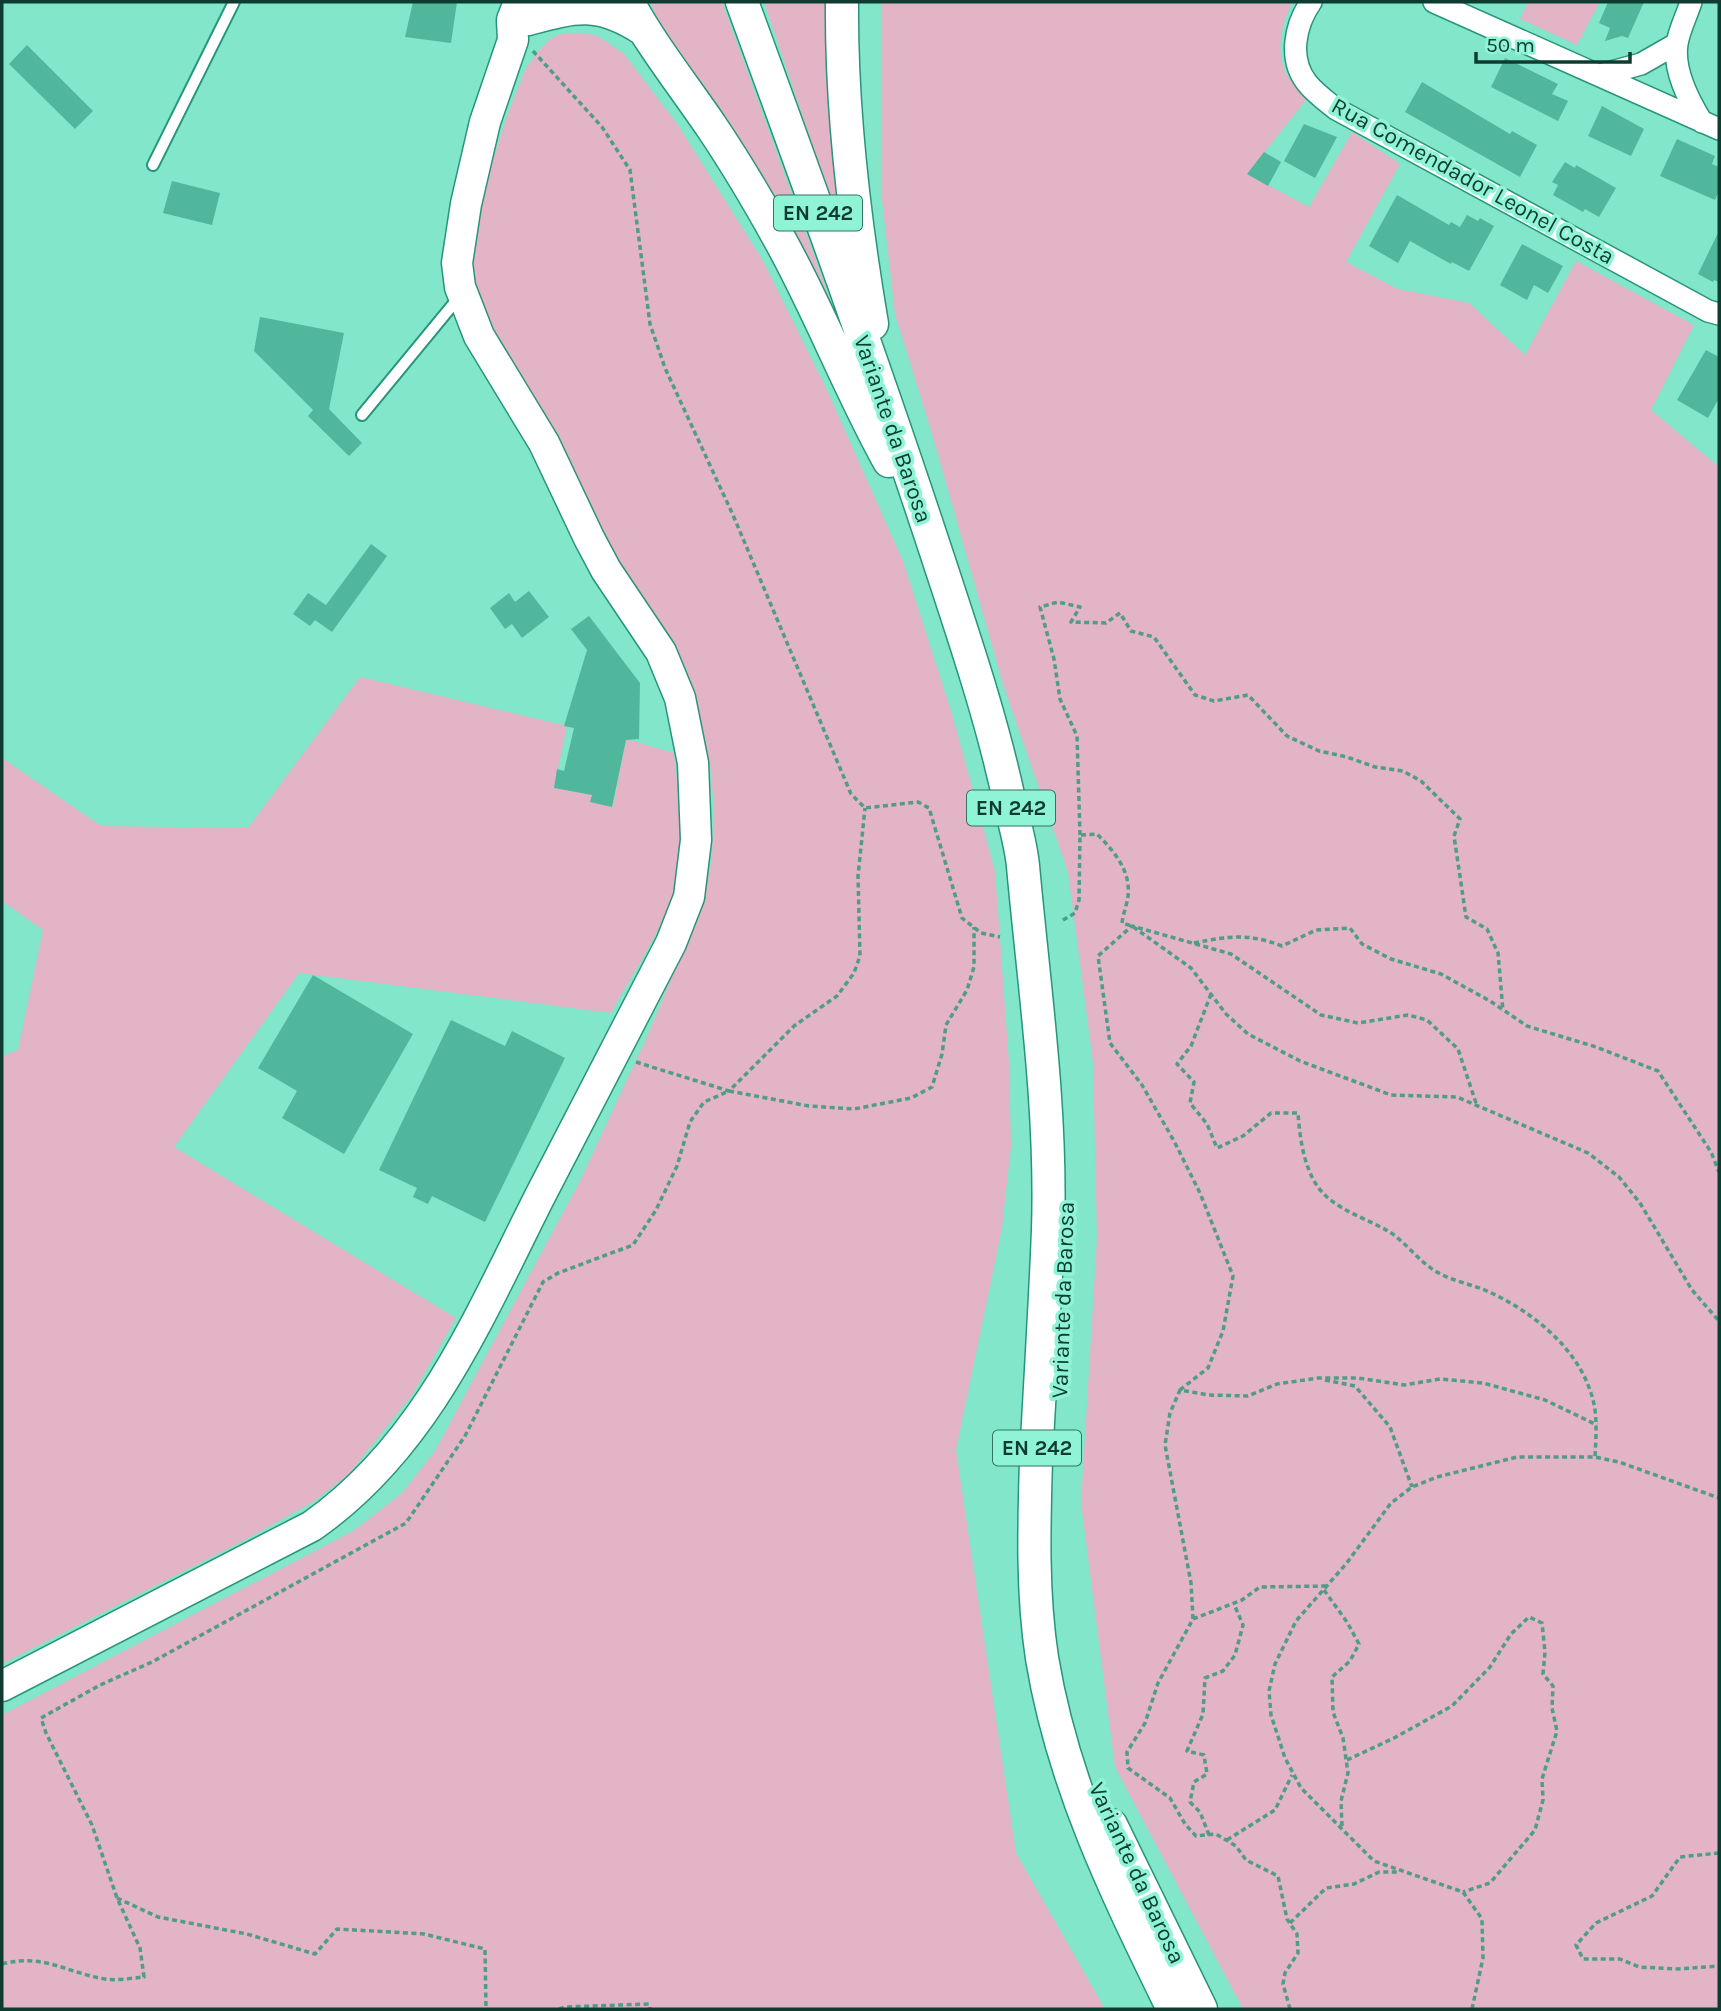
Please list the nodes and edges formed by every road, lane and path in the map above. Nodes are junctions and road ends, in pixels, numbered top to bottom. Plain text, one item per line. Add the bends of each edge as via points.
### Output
1 (234, 2) edge
2 (742, 2) edge
3 (842, 2) edge
4 (1311, 2) edge
5 (1434, 2) edge
6 (1691, 2) edge
7 (635, 15) edge
8 (526, 16) edge
9 (1676, 44) junction
10 (1600, 75) junction
11 (1711, 125) edge
12 (153, 165) dead end
13 (462, 294) junction
14 (1719, 314) edge
15 (362, 415) dead end
16 (892, 425) junction
17 (928, 529) junction
18 (865, 808) junction
19 (1080, 835) junction
20 (1023, 862) junction
21 (1063, 920) dead end
22 (1132, 926) junction
23 (974, 928) junction
24 (1000, 937) dead end
25 (1193, 943) junction
26 (1211, 994) junction
27 (1503, 1011) junction
28 (614, 1055) junction
29 (729, 1091) junction
30 (1476, 1103) junction
31 (1719, 1172) edge
32 (1719, 1321) edge
33 (1318, 1378) junction
34 (1180, 1390) junction
35 (1597, 1425) junction
36 (1595, 1457) junction
37 (1412, 1487) junction
38 (1719, 1498) edge
39 (1326, 1588) junction
40 (1234, 1603) junction
41 (1193, 1619) junction
42 (2, 1686) edge
43 (1346, 1760) junction
44 (1293, 1773) junction
45 (1342, 1829) junction
46 (1209, 1835) junction
47 (1227, 1840) junction
48 (1719, 1853) edge
49 (1405, 1872) junction
50 (1463, 1892) junction
51 (117, 1898) junction
52 (1290, 1923) junction
53 (2, 1964) edge
54 (1719, 1966) edge
55 (486, 2009) edge
56 (559, 2009) edge
57 (650, 2009) edge
58 (1173, 2009) edge
59 (1201, 2009) edge
60 (1290, 2009) edge
61 (1472, 2009) edge

1 - 12 lane
2 - 16 main road, Variante da Barosa / EN 242
3 - 16 main road via 847,127 860,246
4 - 14 street, Rua Comendador Leonel Costa via 1297,29 1297,64 1306,82 1327,102
5 - 10 street
6 - 9 street
7 - 8 main road via 576,8
7 - 17 main road via 712,128 781,242 862,411
8 - 13 main road via 485,122 466,204 457,263
8 - 18 path via 537,53 603,127 630,170 650,324 665,368 733,516 837,765 851,794
9 - 10 street via 1641,64
9 - 11 street via 1683,83
10 - 11 street
13 - 15 lane
13 - 28 main road via 483,343 549,453 594,549 661,652 686,723 696,809 692,882 671,943
16 - 17 main road, Variante da Barosa / EN 242
17 - 20 main road, Variante da Barosa / EN 242 via 999,754
18 - 23 path via 918,802 929,808 962,918
18 - 29 path via 858,876 860,956 855,973 837,996 794,1026
19 - 21 path via 1079,900 1075,913
19 - 22 path via 1097,834 1120,860 1128,881 1122,923
19 - 27 path via 1077,736 1060,699 1040,607 1058,602 1080,607 1071,622 1106,623 1120,613 1131,631 1154,637 1195,695 1214,701 1248,695 1287,737 1320,751 1403,771 1421,781 1461,819 1454,836 1466,917 1487,929 1498,953
20 - 58 main road, Variante da Barosa / EN 242 via 1045,1073 1048,1156 1034,1525 1040,1639 1073,1786
20 - 59 main road, Variante da Barosa / EN 242 via 1038,896 1045,931 1065,1090 1068,1226 1054,1548 1062,1651 1077,1729 1102,1804
22 - 25 path
22 - 26 path via 1191,968
22 - 34 path via 1098,956 1110,1043 1142,1085 1174,1141 1233,1276 1223,1331 1208,1368
23 - 24 path
23 - 29 path via 974,967 967,990 946,1025 932,1087 911,1098 854,1109
25 - 27 path via 1228,936 1259,937 1282,946 1316,930 1350,928 1362,944 1391,959 1441,974
25 - 30 path via 1231,954 1321,1015 1358,1023 1408,1015 1427,1020 1458,1049
26 - 30 path via 1248,1034 1300,1061 1391,1096 1457,1097
26 - 35 path via 1191,1046 1177,1064 1194,1082 1190,1103 1207,1124 1217,1148 1243,1136 1271,1113 1298,1114 1300,1143 1317,1185 1328,1198 1391,1233 1437,1272 1488,1291 1533,1317 1564,1346 1583,1374
27 - 31 path via 1527,1026 1658,1071
28 - 29 path
28 - 42 main road via 458,1357 403,1441 367,1481 312,1526
29 - 51 path via 704,1102 690,1122 677,1166 633,1245 543,1282 465,1436 406,1524 41,1718 92,1825
30 - 32 path via 1588,1153 1619,1177 1640,1203 1692,1290
33 - 34 path via 1277,1384 1248,1396
33 - 35 path via 1404,1385 1440,1380 1483,1383 1545,1400
33 - 37 path via 1355,1386 1390,1427
34 - 41 path via 1170,1413 1165,1445 1191,1584
35 - 36 path
36 - 37 path via 1517,1457
36 - 38 path
37 - 39 path via 1391,1503
39 - 40 path via 1260,1587
39 - 43 path via 1359,1644 1350,1661 1332,1676 1333,1712
39 - 44 path via 1296,1621 1275,1664 1269,1691 1271,1715
40 - 41 path
40 - 46 path via 1243,1625 1235,1655 1223,1671 1205,1678 1203,1714 1187,1751 1204,1755 1208,1774 1194,1782 1190,1802 1200,1812
41 - 46 path via 1127,1752 1128,1768 1170,1798 1196,1836
43 - 45 path
43 - 50 path via 1452,1706 1529,1617 1542,1623 1543,1674 1553,1686 1557,1731 1542,1779 1543,1800 1535,1829 1490,1883
44 - 45 path via 1300,1788
44 - 47 path via 1275,1810
45 - 49 path via 1374,1861
46 - 47 path
47 - 52 path via 1246,1860 1278,1876
48 - 54 path via 1680,1857 1652,1896 1597,1923 1576,1945 1583,1959 1620,1959 1639,1967
49 - 50 path
49 - 52 path via 1379,1872 1354,1884 1325,1888
50 - 61 path via 1482,1919 1483,1958
51 - 53 path via 140,1948 144,1977 106,1979 34,1961
51 - 55 path via 158,1917 247,1934 315,1954 337,1929 424,1934 485,1949
52 - 60 path via 1297,1934 1298,1952 1283,1984
56 - 57 path via 649,2004

